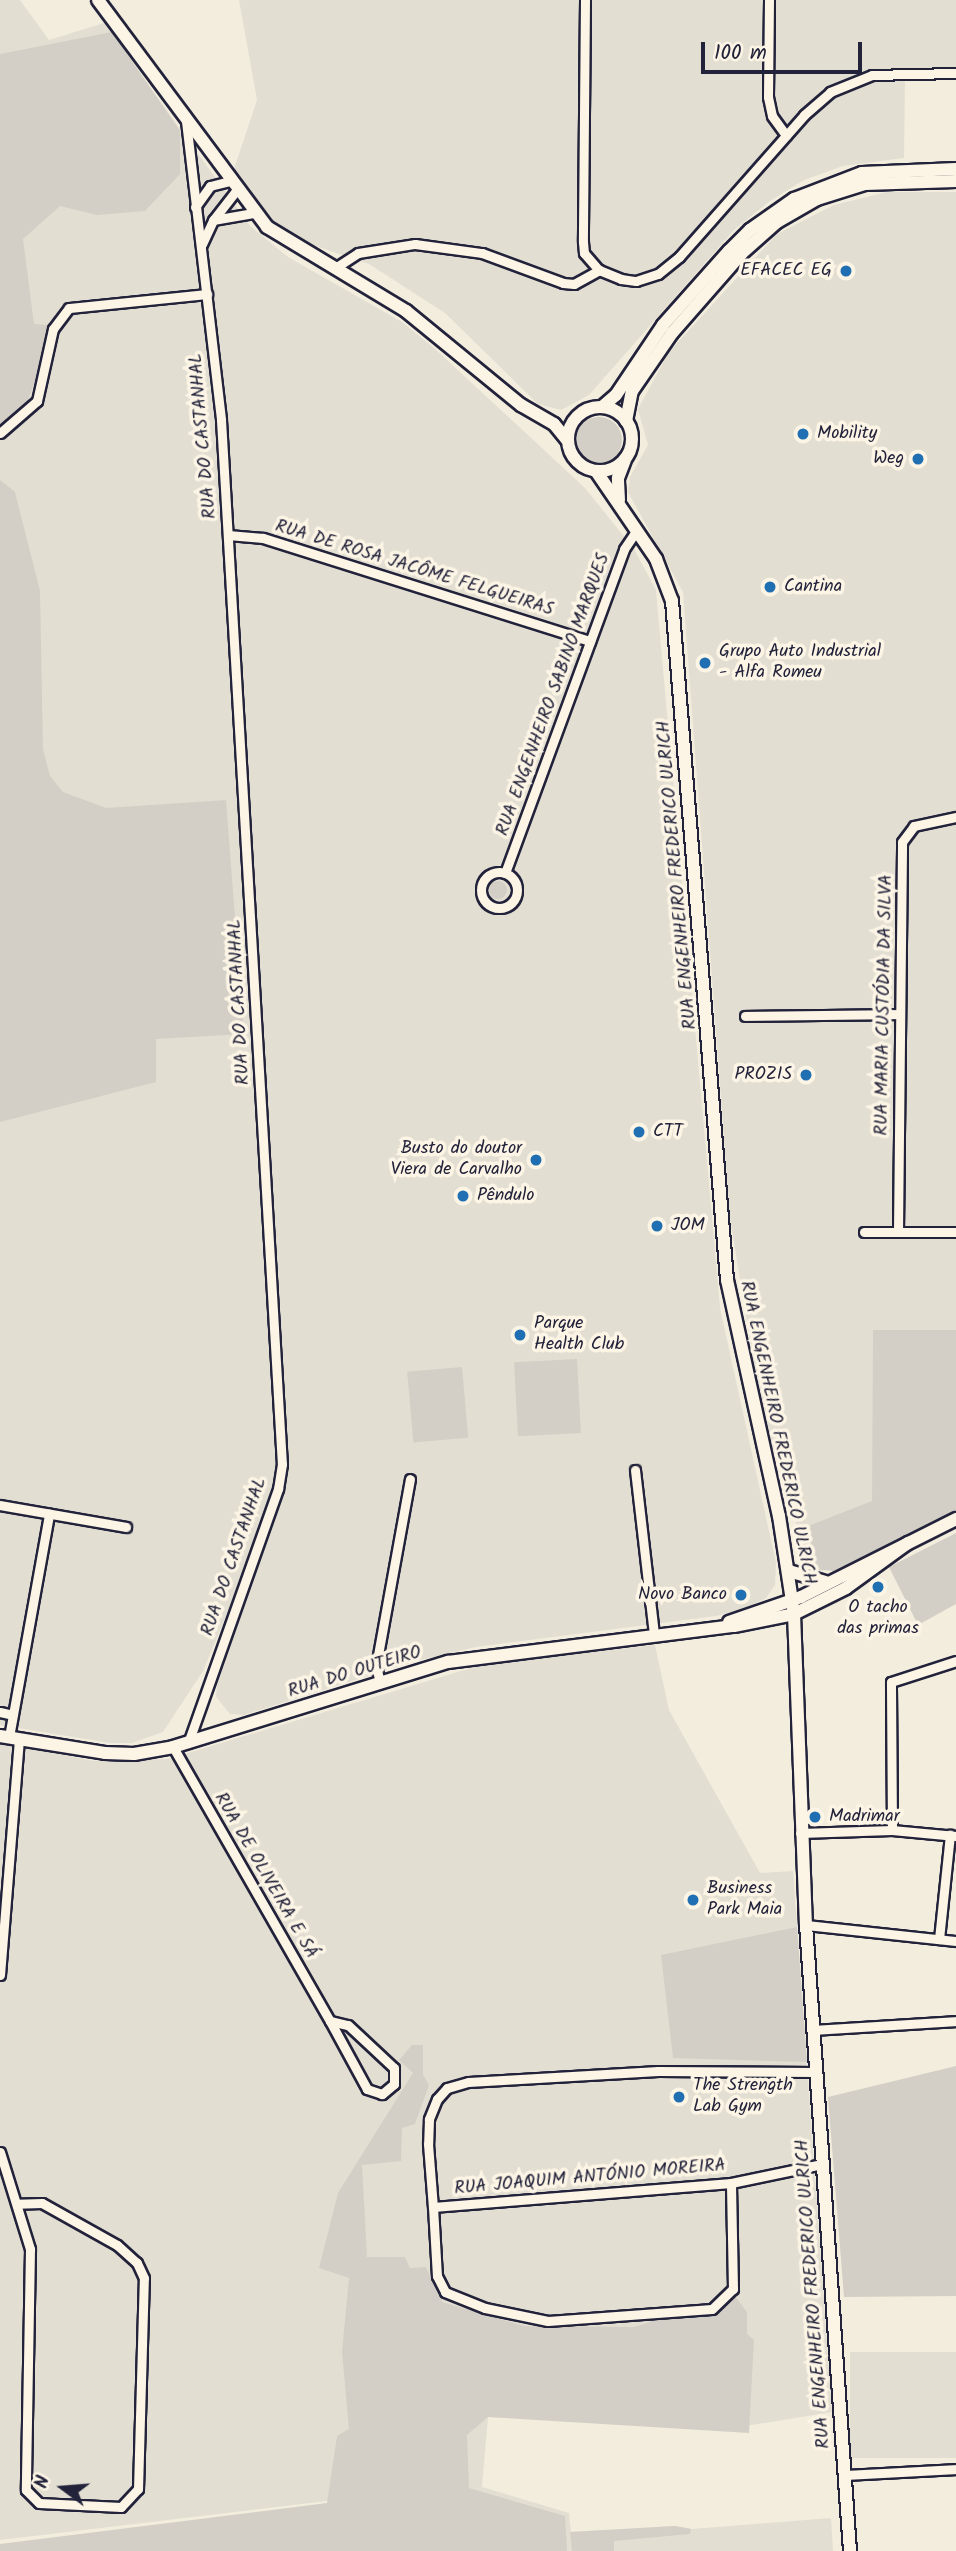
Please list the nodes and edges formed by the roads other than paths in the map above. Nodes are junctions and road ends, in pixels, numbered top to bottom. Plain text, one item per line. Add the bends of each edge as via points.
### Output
1 (98, 0) edge
2 (585, 0) edge
3 (769, 0) edge
4 (956, 73) edge
5 (186, 121) junction
6 (786, 135) junction
7 (956, 169) edge
8 (956, 181) edge
9 (234, 185) junction
10 (195, 208) junction
11 (253, 213) junction
12 (213, 220) junction
13 (202, 244) junction
14 (335, 268) junction
15 (599, 271) junction
16 (207, 294) junction
17 (602, 407) junction
18 (544, 418) junction
19 (575, 419) junction
20 (626, 421) junction
21 (0, 433) edge
22 (567, 440) junction
23 (626, 457) junction
24 (596, 471) junction
25 (619, 504) junction
26 (637, 530) junction
27 (228, 535) junction
28 (590, 641) junction
29 (956, 817) edge
30 (505, 873) junction
31 (900, 1014) junction
32 (746, 1016) dead end
33 (898, 1231) junction
34 (864, 1232) dead end
35 (956, 1232) edge
36 (635, 1470) dead end
37 (410, 1479) dead end
38 (0, 1505) edge
39 (49, 1514) junction
40 (956, 1518) edge
41 (126, 1527) dead end
42 (908, 1543) junction
43 (789, 1571) junction
44 (825, 1582) junction
45 (793, 1600) junction
46 (794, 1614) junction
47 (716, 1627) junction
48 (654, 1634) junction
49 (956, 1661) edge
50 (380, 1683) junction
51 (0, 1713) edge
52 (13, 1715) junction
53 (9, 1737) edge
54 (188, 1743) junction
55 (173, 1747) junction
56 (892, 1829) junction
57 (800, 1833) junction
58 (953, 1835) edge
59 (806, 1925) junction
60 (939, 1939) junction
61 (956, 1941) edge
62 (0, 1975) edge
63 (330, 2021) junction
64 (956, 2021) edge
65 (813, 2030) junction
66 (815, 2072) junction
67 (0, 2152) edge
68 (822, 2164) junction
69 (732, 2183) junction
70 (18, 2204) junction
71 (433, 2207) junction
72 (956, 2469) edge
73 (845, 2475) junction
74 (850, 2551) edge

1 - 5 main road
2 - 15 street via 583,242 584,253
3 - 6 street via 768,97 772,116
4 - 6 street via 886,73 857,78 816,103
5 - 9 main road
5 - 10 street, RUA DO CASTANHAL
6 - 15 street via 679,257 658,274 636,281
7 - 17 main road via 862,173 794,199 729,251 663,325 616,395
8 - 20 main road via 865,184 817,199 777,222 742,253 672,333 632,391
9 - 10 street via 211,186
9 - 11 main road
9 - 12 street
10 - 13 street, RUA DO CASTANHAL
11 - 12 street
11 - 14 main road via 277,234
12 - 13 street
13 - 16 street, RUA DO CASTANHAL
14 - 15 street via 358,253 415,244 482,253 563,283 574,284
14 - 18 main road via 423,323 511,397
16 - 21 street via 69,308 53,329 37,401
16 - 27 street, RUA DO CASTANHAL
17 - 19 main road
17 - 20 main road
18 - 19 main road
18 - 22 main road
19 - 22 main road
20 - 23 main road via 632,439
22 - 24 main road via 574,459
23 - 24 main road via 612,469
23 - 25 main road via 618,478
24 - 25 main road, RUA ENGENHEIRO FREDERICO ULRICH
25 - 26 main road, RUA ENGENHEIRO FREDERICO ULRICH
26 - 28 street, RUA ENGENHEIRO SABINO MARQUES via 624,549
26 - 43 main road, RUA ENGENHEIRO FREDERICO ULRICH via 656,559 672,601 729,1299
27 - 28 street, RUA DE ROSA JACÔME FELGUEIRAS via 263,538
27 - 54 street, RUA DO CASTANHAL via 282,1464 278,1489
28 - 30 street, RUA ENGENHEIRO SABINO MARQUES
29 - 31 street, RUA MARIA CUSTÓDIA DA SILVA via 914,826 902,842
30 - 30 street via 493,873 484,880 481,892 490,906 502,908 515,897 514,880
31 - 32 street
31 - 33 street, RUA MARIA CUSTÓDIA DA SILVA
33 - 34 street
33 - 35 street
36 - 48 street
37 - 50 street via 376,1666
38 - 39 street
39 - 41 street
39 - 52 street
40 - 42 main road
42 - 44 main road, RUA DO OUTEIRO
42 - 46 main road, RUA DO OUTEIRO via 846,1588
43 - 44 main road
43 - 45 main road, RUA ENGENHEIRO FREDERICO ULRICH
44 - 45 main road, RUA DO OUTEIRO
45 - 46 main road, RUA ENGENHEIRO FREDERICO ULRICH
45 - 47 main road, RUA DO OUTEIRO
46 - 47 main road, RUA DO OUTEIRO
46 - 57 main road, RUA ENGENHEIRO FREDERICO ULRICH
47 - 48 main road, RUA DO OUTEIRO
48 - 50 main road, RUA DO OUTEIRO via 485,1655
49 - 56 street via 891,1682
50 - 54 main road, RUA DO OUTEIRO
51 - 52 street
52 - 53 street
53 - 55 main road, RUA DO OUTEIRO via 105,1753 134,1754
53 - 62 street
54 - 55 main road, RUA DO OUTEIRO
55 - 63 street, RUA DE OLIVEIRA E SÁ
56 - 57 street
56 - 58 street
57 - 59 main road, RUA ENGENHEIRO FREDERICO ULRICH
58 - 60 street
59 - 60 street
59 - 65 main road, RUA ENGENHEIRO FREDERICO ULRICH
60 - 61 street
63 - 63 street, RUA DE OLIVEIRA E SÁ via 367,2089 382,2094 394,2084 394,2068 348,2025
64 - 65 street
65 - 66 main road, RUA ENGENHEIRO FREDERICO ULRICH
66 - 68 main road, RUA ENGENHEIRO FREDERICO ULRICH
66 - 71 street, RUA JOAQUIM ANTÓNIO MOREIRA via 658,2071 468,2082 447,2088 429,2119
67 - 70 street
68 - 69 street, RUA JOAQUIM ANTÓNIO MOREIRA
68 - 73 main road, RUA ENGENHEIRO FREDERICO ULRICH
69 - 71 street, RUA JOAQUIM ANTÓNIO MOREIRA
69 - 71 street via 733,2289 712,2309 548,2321 485,2308 444,2292 437,2276
70 - 70 street via 42,2203 117,2245 137,2263 144,2278 138,2489 121,2507 39,2503 26,2490 32,2277 28,2236
72 - 73 street
73 - 74 main road, RUA ENGENHEIRO FREDERICO ULRICH

